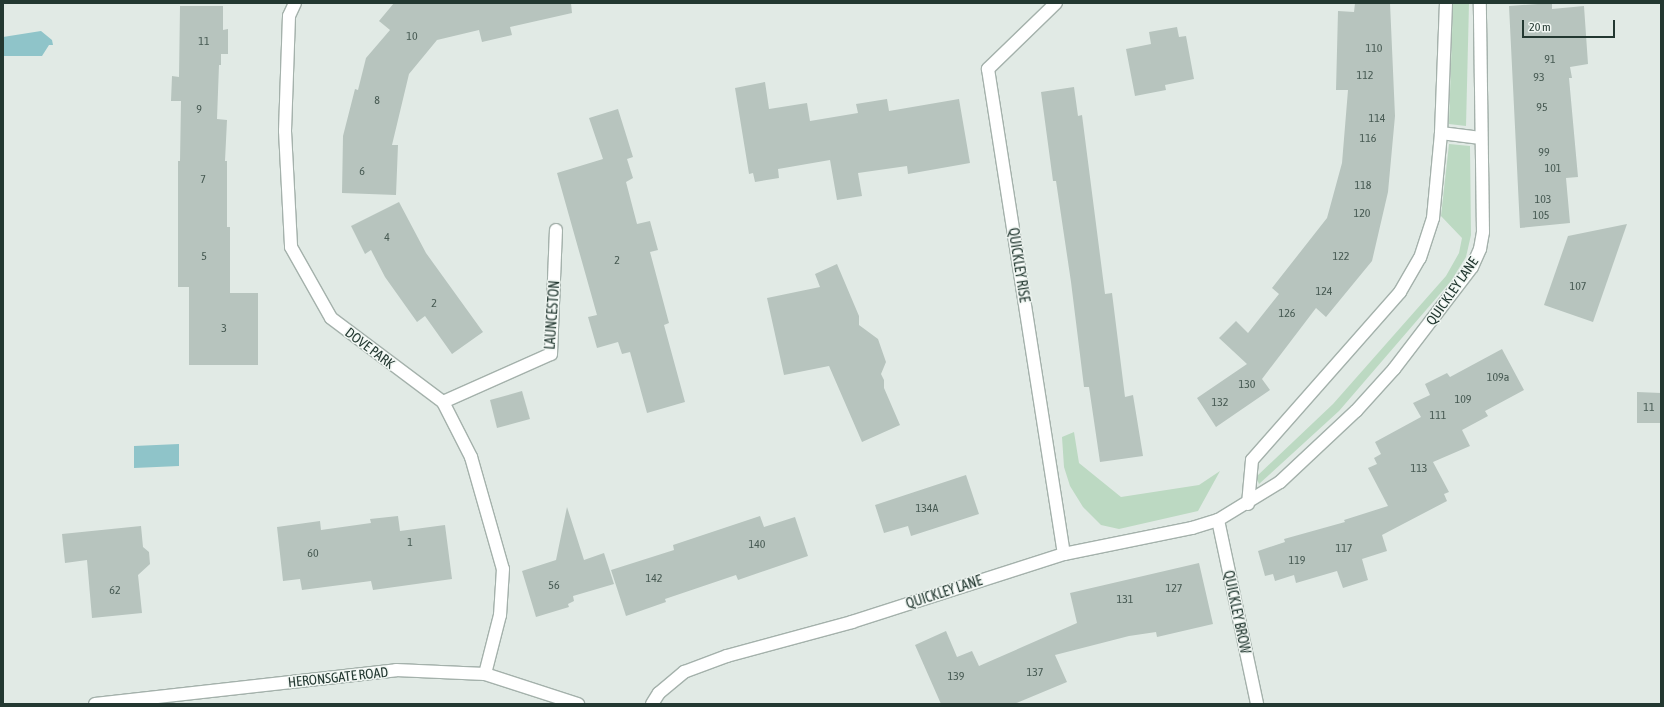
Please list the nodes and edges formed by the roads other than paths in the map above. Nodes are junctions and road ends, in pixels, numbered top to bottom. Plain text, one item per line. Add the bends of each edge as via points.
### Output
1 (295, 3) edge
2 (1056, 3) edge
3 (1446, 3) edge
4 (1480, 3) edge
5 (1441, 134) junction
6 (1481, 138) junction
7 (556, 230) dead end
8 (443, 402) junction
9 (1248, 504) junction
10 (1218, 520) junction
11 (1064, 554) junction
12 (485, 674) junction
13 (94, 704) edge
14 (578, 704) edge
15 (652, 704) edge
16 (1257, 704) edge

1 - 8 street, DOVE PARK via 289,16 285,131 291,247 331,318
2 - 11 street, QUICKLEY RISE via 988,69
3 - 5 street
4 - 6 street, QUICKLEY LANE
5 - 6 street
5 - 9 street via 1433,218 1420,258 1400,292 1252,460
6 - 9 street, QUICKLEY LANE via 1483,232 1480,249 1472,267 1394,369 1356,411 1280,482
7 - 8 street, LAUNCESTON via 551,354
8 - 12 street, DOVE PARK via 472,457 503,569 500,615
9 - 10 street, QUICKLEY LANE
10 - 11 street, QUICKLEY LANE via 1140,540
10 - 16 street, QUICKLEY BROW
11 - 15 street, QUICKLEY LANE via 852,622 727,656 684,672 659,693
12 - 13 street, HERONSGATE ROAD via 396,670
12 - 14 street, HERONSGATE ROAD

